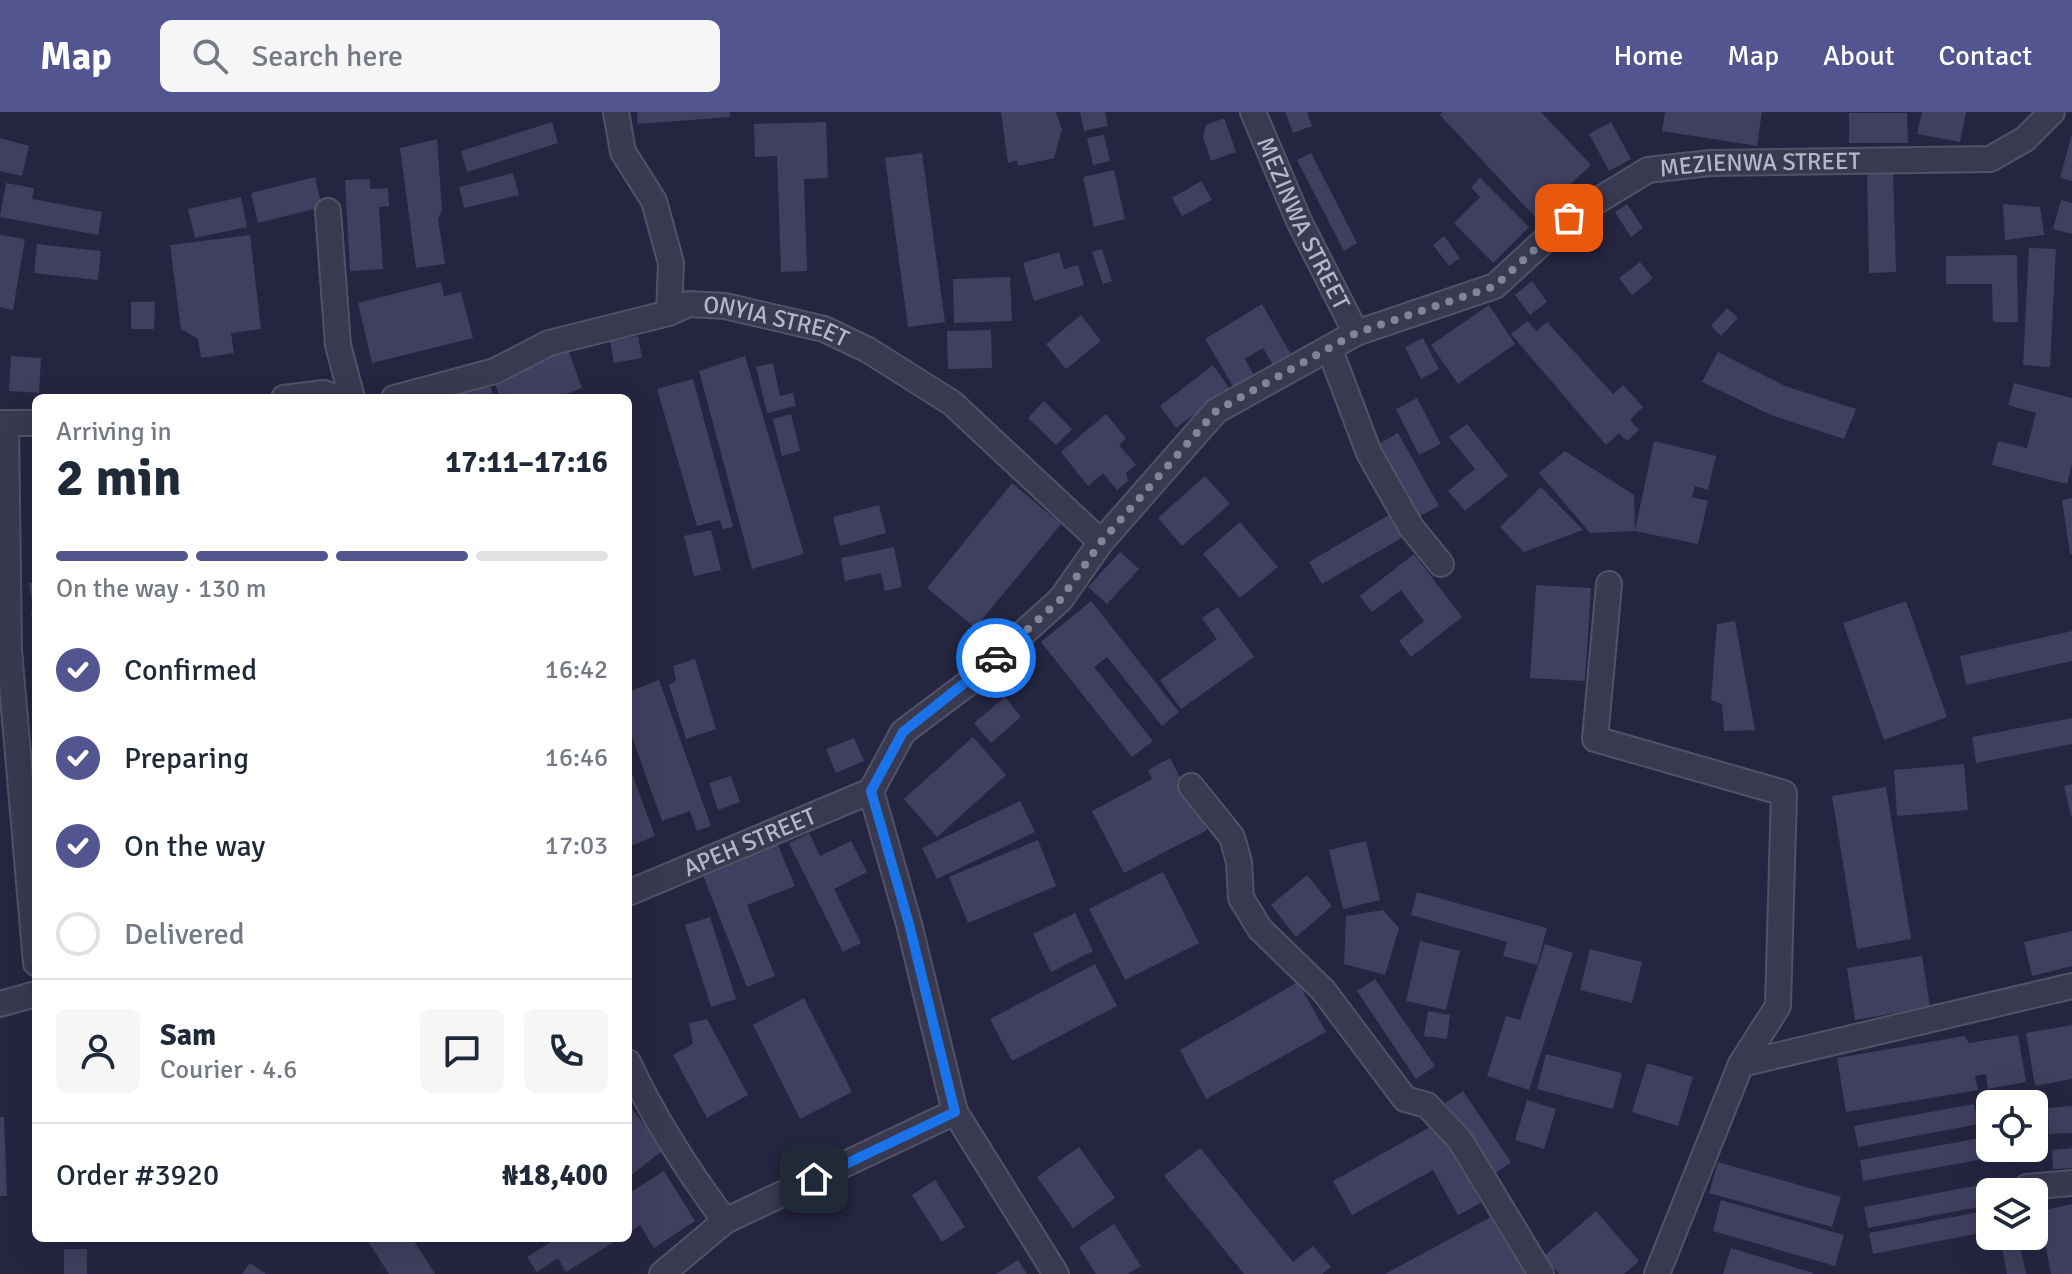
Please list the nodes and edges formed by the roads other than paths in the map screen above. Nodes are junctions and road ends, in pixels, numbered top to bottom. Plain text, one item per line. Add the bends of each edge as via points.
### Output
1 (616, 112) edge
2 (1253, 112) edge
3 (2052, 112) edge
4 (328, 211) dead end
5 (669, 313) junction
6 (1356, 333) junction
7 (1330, 350) junction
8 (351, 394) edge
9 (409, 394) edge
10 (3, 423) edge
11 (32, 423) edge
12 (1101, 542) junction
13 (1441, 564) dead end
14 (1609, 584) dead end
15 (1191, 786) dead end
16 (871, 791) junction
17 (632, 891) edge
18 (32, 917) edge
19 (2072, 986) edge
20 (32, 995) edge
21 (0, 1004) edge
22 (1741, 1064) junction
23 (632, 1071) edge
24 (955, 1112) junction
25 (2072, 1183) edge
26 (2048, 1185) edge
27 (725, 1221) junction
28 (662, 1274) edge
29 (1056, 1274) edge
30 (1541, 1274) edge
31 (1657, 1274) edge

1 - 5 street via 623,152 654,201 671,263
2 - 6 street, MEZINWA STREET via 1299,221
3 - 6 street, MEZIENWA STREET via 2025,139 1990,159 1710,163 1648,170 1569,218 1495,286
4 - 8 street via 338,345
5 - 9 street, ONYIA STREET via 549,343 495,371
5 - 12 street, ONYIA STREET via 689,304 725,306 824,329 868,350 952,403
6 - 7 street, MEZIENWA STREET
7 - 12 street, MEZIENWA STREET via 1216,411
7 - 13 street via 1369,453 1411,527
10 - 11 street
10 - 18 street via 9,650
12 - 16 street, MEZIENWA STREET via 1061,599 967,684 903,732
14 - 22 street via 1595,739 1784,793 1778,1006
15 - 30 street via 1232,837 1241,898 1260,929 1323,990 1405,1099 1427,1105 1460,1140
16 - 17 street, APEH STREET
16 - 24 street
19 - 22 street
20 - 21 street
22 - 31 street
23 - 27 street via 693,1179
24 - 27 street
24 - 29 street
25 - 26 street
27 - 28 street

